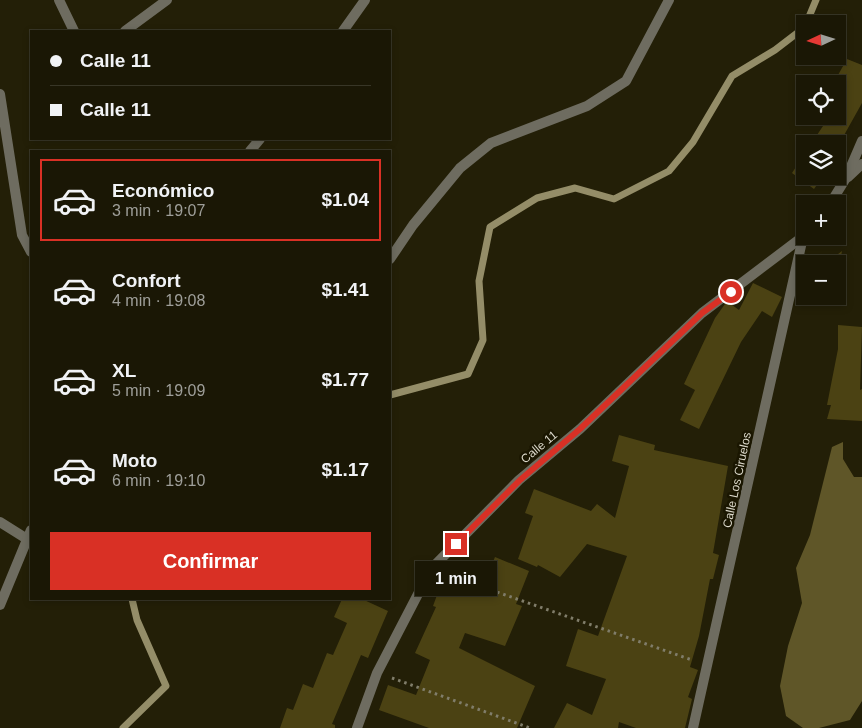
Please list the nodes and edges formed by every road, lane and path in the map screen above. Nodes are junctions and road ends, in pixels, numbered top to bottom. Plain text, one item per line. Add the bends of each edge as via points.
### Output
1 (59, 0) edge
2 (167, 0) edge
3 (365, 0) edge
4 (669, 0) edge
5 (74, 30) edge
6 (126, 30) edge
7 (344, 30) edge
8 (0, 94) edge
9 (259, 140) edge
10 (862, 141) edge
11 (251, 150) edge
12 (862, 164) edge
13 (846, 178) joint
14 (796, 242) edge
15 (802, 245) edge
16 (30, 250) edge
17 (391, 258) edge
18 (0, 522) edge
19 (29, 534) edge
20 (431, 569) junction
21 (0, 605) edge
22 (707, 665) junction
23 (377, 673) junction
24 (356, 728) edge
25 (530, 728) edge
26 (693, 728) edge

1 - 5 street
2 - 6 street
3 - 7 street
4 - 17 street via 626,81 587,106 491,143 460,168
8 - 16 street via 22,235
9 - 11 street
10 - 13 street
12 - 13 street
14 - 20 street, Calle 11 via 702,313 580,429 520,480
15 - 22 street, Calle Los Ciruelos
18 - 19 street
19 - 21 street
20 - 22 path
20 - 23 street, Calle 11
22 - 26 street, Calle Los Ciruelos
23 - 24 street, Calle 11
23 - 25 path

